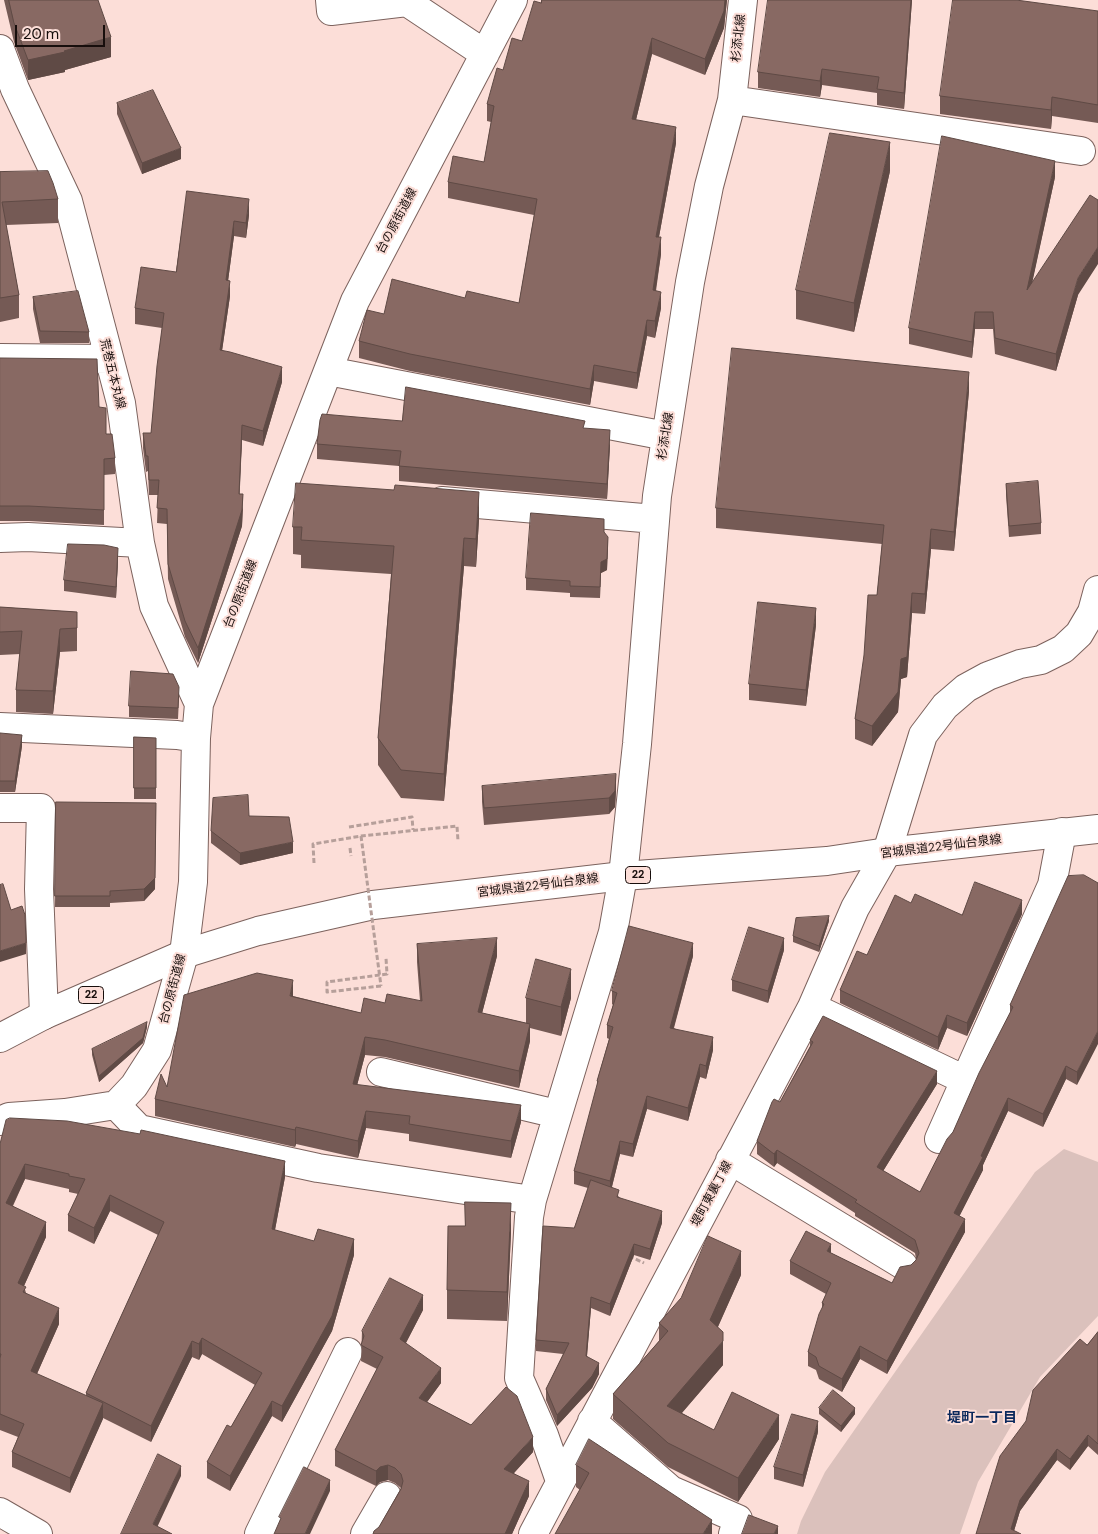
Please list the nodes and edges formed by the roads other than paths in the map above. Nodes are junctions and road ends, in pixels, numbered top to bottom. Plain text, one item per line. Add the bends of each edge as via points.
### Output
1 (330, 0) edge
2 (513, 0) edge
3 (743, 0) edge
4 (0, 49) edge
5 (485, 54) junction
6 (8, 91) edge
7 (732, 100) junction
8 (1081, 151) dead end
9 (0, 358) edge
10 (109, 359) junction
11 (328, 370) junction
12 (666, 436) junction
13 (282, 487) junction
14 (312, 490) edge
15 (420, 499) edge
16 (655, 519) junction
17 (0, 538) edge
18 (140, 543) junction
19 (1095, 601) edge
20 (199, 704) junction
21 (0, 727) edge
22 (196, 738) junction
23 (0, 808) edge
24 (1098, 829) edge
25 (1062, 832) junction
26 (887, 852) junction
27 (623, 876) junction
28 (184, 954) junction
29 (812, 1006) junction
30 (44, 1015) junction
31 (0, 1038) edge
32 (381, 1072) dead end
33 (965, 1080) junction
34 (116, 1105) junction
35 (557, 1114) junction
36 (0, 1121) edge
37 (939, 1139) dead end
38 (730, 1160) junction
39 (532, 1200) junction
40 (903, 1265) edge
41 (348, 1352) dead end
42 (592, 1421) junction
43 (560, 1481) junction
44 (387, 1496) dead end
45 (0, 1512) edge
46 (38, 1534) edge
47 (259, 1534) edge
48 (365, 1534) edge
49 (533, 1534) edge
50 (733, 1534) edge

1 - 5 street via 331,11 407,2
2 - 5 street, 台の原街道線
3 - 7 street, 杉添北線
4 - 6 street, 荒巻五本丸線
5 - 11 street, 台の原街道線 via 355,301
6 - 10 street, 荒巻五本丸線 via 68,201
7 - 8 street
7 - 12 street, 杉添北線 via 703,215
9 - 10 street
10 - 18 street, 荒巻五本丸線 via 121,403
11 - 12 street
11 - 13 street, 台の原街道線
12 - 16 street, 杉添北線
13 - 14 street
13 - 20 street, 台の原街道線
15 - 16 street
16 - 27 street, 杉添北線
17 - 18 street
18 - 20 street, 荒巻五本丸線 via 154,606
19 - 26 street, 堤町東裏丁線 via 1079,634 1063,648 1041,660 988,676 966,688 945,706 923,735
20 - 22 street, 台の原街道線
21 - 22 street
22 - 28 street, 台の原街道線 via 193,882
23 - 30 street via 41,808 39,889
24 - 25 street, 宮城県道22号仙台泉線 / 22
25 - 26 street, 宮城県道22号仙台泉線 / 22
25 - 33 street via 1052,885
26 - 27 street, 宮城県道22号仙台泉線 / 22 via 827,861
26 - 29 street, 堤町東裏丁線 via 856,908
27 - 28 street, 宮城県道22号仙台泉線 / 22 via 373,905 258,931
27 - 35 street, 杉添北線 via 613,932
28 - 30 street, 宮城県道22号仙台泉線 / 22
28 - 34 street, 台の原街道線 via 157,1050 134,1086
29 - 33 street
29 - 38 street, 堤町東裏丁線
30 - 31 street, 宮城県道22号仙台泉線 / 22
32 - 35 street
33 - 37 street
34 - 36 street via 65,1114 9,1117
34 - 39 street via 139,1129 318,1168
35 - 39 street, 杉添北線
38 - 40 street
38 - 42 street, 堤町東裏丁線
39 - 43 street, 杉添北線 via 519,1378
41 - 47 street
42 - 43 street, 堤町東裏丁線
42 - 50 street via 671,1490 738,1519
43 - 49 street, 堤町東裏丁線
44 - 48 street
45 - 46 street

